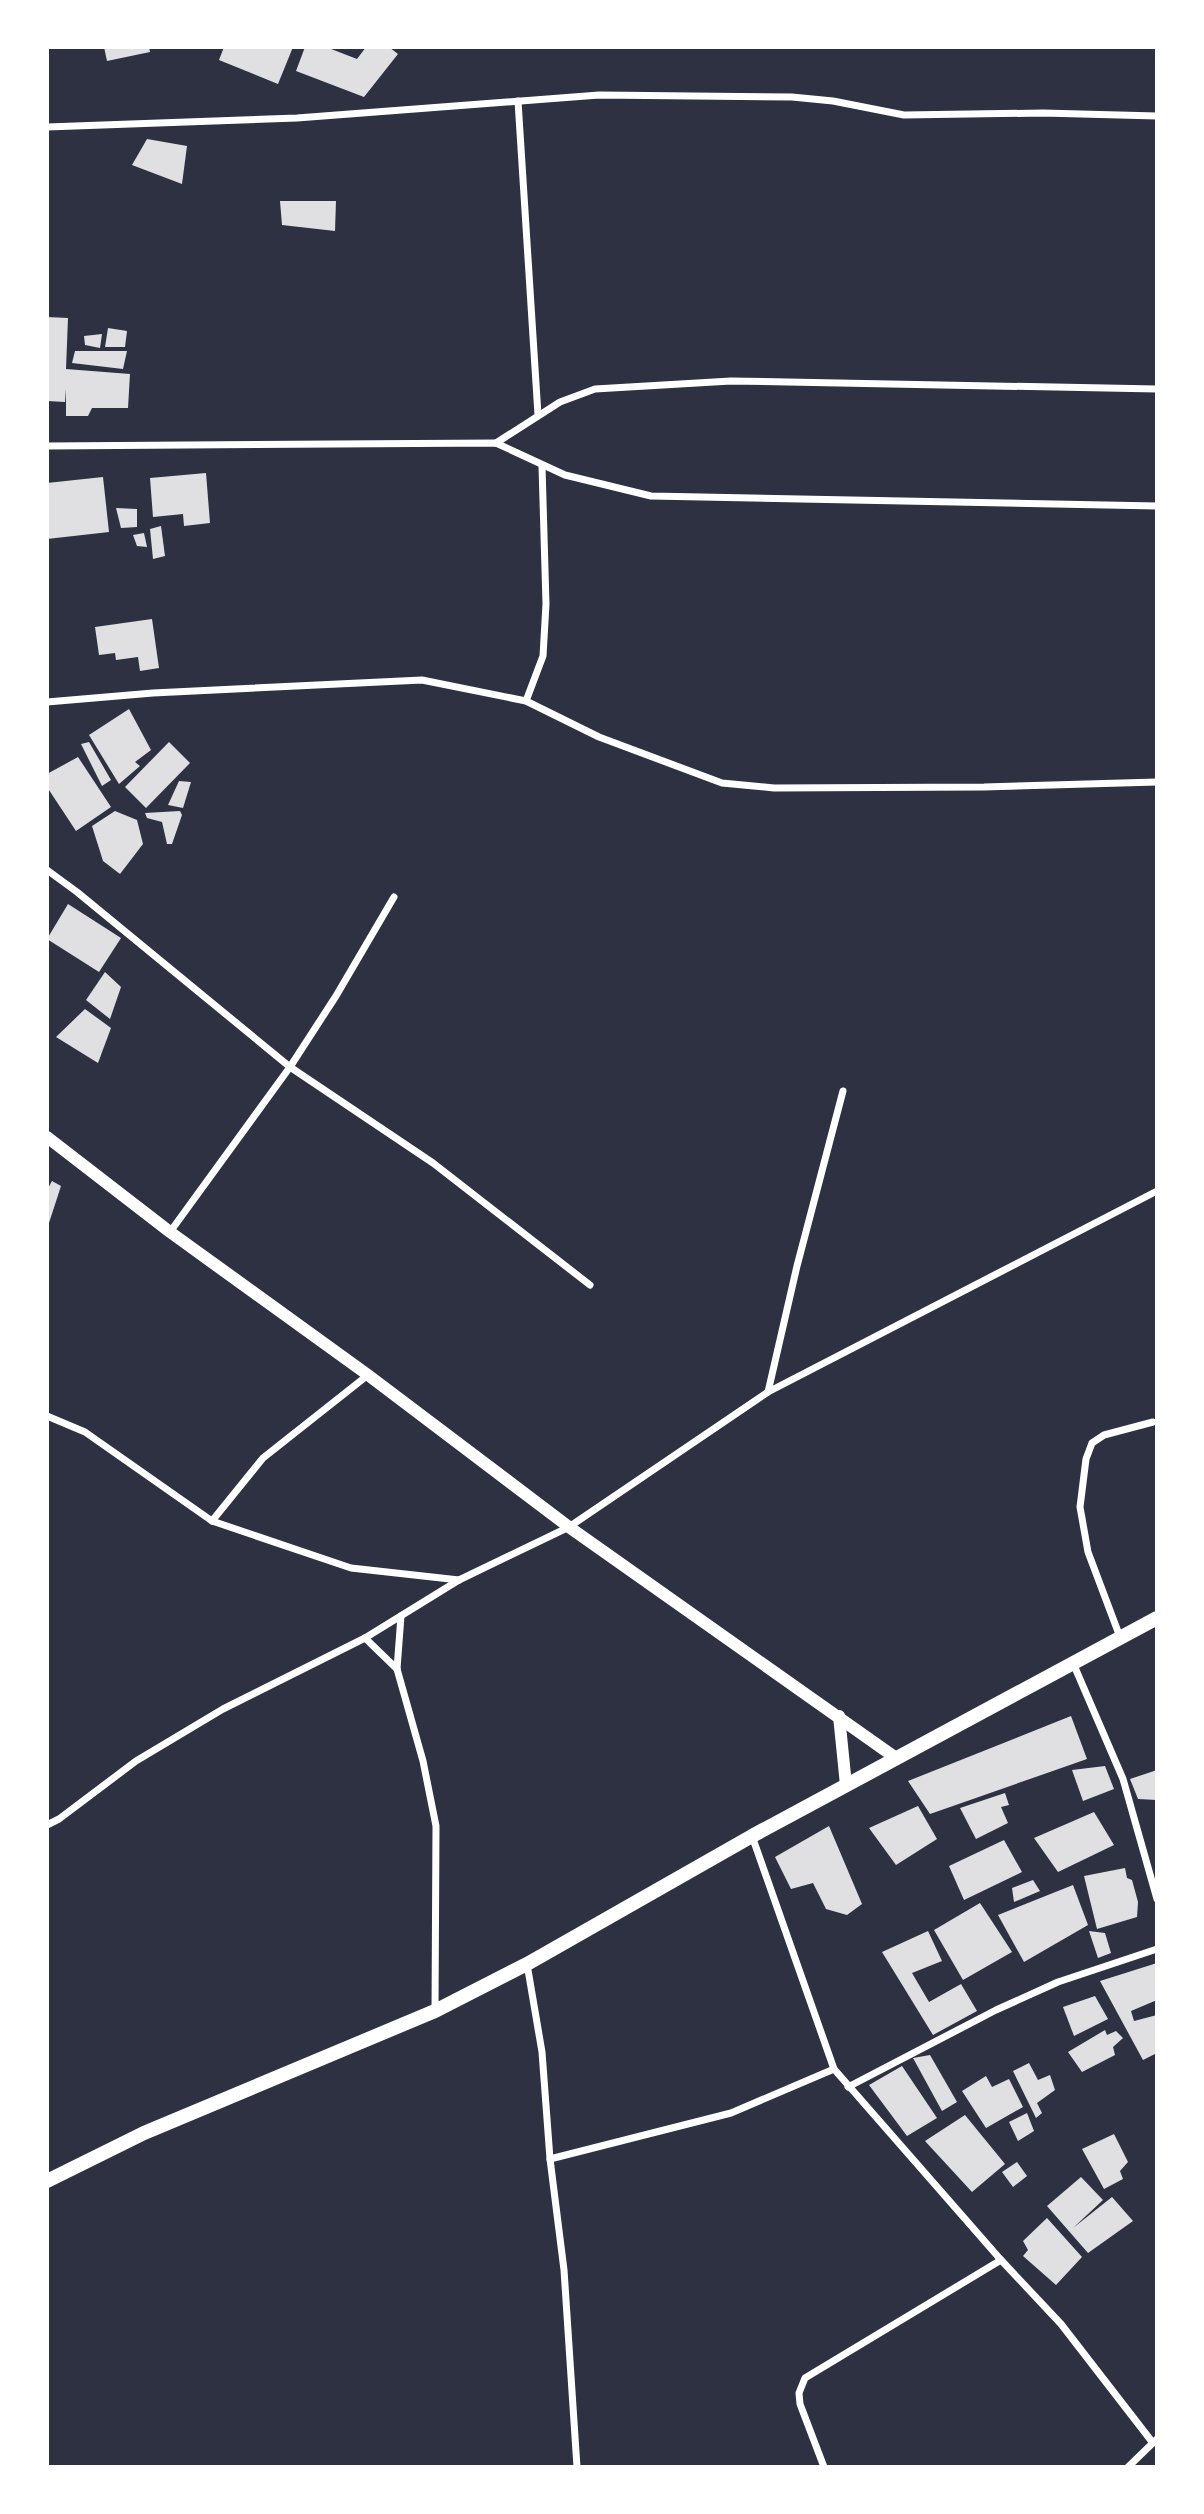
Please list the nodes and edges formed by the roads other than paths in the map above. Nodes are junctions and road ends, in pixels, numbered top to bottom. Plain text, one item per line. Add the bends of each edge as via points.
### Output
1 (518, 101) junction
2 (1157, 116) edge
3 (47, 127) edge
4 (1157, 389) edge
5 (538, 415) junction
6 (496, 443) junction
7 (47, 446) edge
8 (542, 466) junction
9 (1157, 506) edge
10 (526, 701) junction
11 (47, 702) edge
12 (1157, 782) edge
13 (47, 870) edge
14 (394, 897) dead end
15 (290, 1067) junction
16 (843, 1091) dead end
17 (47, 1137) edge
18 (1157, 1191) edge
19 (170, 1232) junction
20 (590, 1285) dead end
21 (368, 1375) junction
22 (768, 1392) junction
23 (47, 1416) edge
24 (1153, 1422) dead end
25 (212, 1521) junction
26 (569, 1527) junction
27 (459, 1580) junction
28 (401, 1616) junction
29 (1157, 1618) edge
30 (1120, 1637) junction
31 (365, 1639) junction
32 (1073, 1662) junction
33 (397, 1669) junction
34 (839, 1716) junction
35 (896, 1758) junction
36 (846, 1785) junction
37 (47, 1825) edge
38 (752, 1836) junction
39 (1157, 1899) edge
40 (1157, 1949) edge
41 (527, 1965) junction
42 (435, 2011) junction
43 (834, 2069) junction
44 (848, 2087) junction
45 (550, 2159) junction
46 (47, 2182) edge
47 (1001, 2260) junction
48 (1155, 2441) edge
49 (577, 2467) edge
50 (824, 2467) edge
51 (1128, 2467) edge

1 - 2 street via 599,95 792,97 904,115
1 - 3 street via 297,118
1 - 5 street
4 - 5 street via 731,381 595,389
5 - 6 street
6 - 7 street
6 - 8 street
8 - 9 street via 651,496
8 - 10 street via 543,656
10 - 11 street via 422,680
10 - 12 street via 599,737 722,783 787,788
13 - 15 street
14 - 15 street
15 - 19 street
15 - 20 street via 433,1163
16 - 22 street
17 - 19 street
18 - 22 street
19 - 21 street
21 - 25 street via 263,1458
21 - 26 street
22 - 26 street
23 - 25 street via 85,1432
24 - 30 street via 1104,1435 1092,1443 1086,1459 1080,1507 1088,1552
25 - 27 street via 351,1567
26 - 27 street
26 - 34 street
27 - 28 street
28 - 31 street
28 - 33 street
29 - 30 main road
30 - 32 main road
31 - 33 street
31 - 37 street via 223,1709 136,1761
32 - 35 main road
32 - 39 street via 1123,1779
33 - 42 street via 424,1761 436,1826
34 - 35 street
34 - 36 street
35 - 36 main road
36 - 38 main road
38 - 41 main road
38 - 43 street
40 - 44 street via 1008,2004
41 - 42 main road
41 - 45 street via 542,2052
42 - 46 main road via 144,2133
43 - 44 street
43 - 45 street via 731,2113
44 - 47 street
45 - 49 street via 564,2270
47 - 48 street via 1061,2324
47 - 50 street via 805,2378 800,2403
48 - 51 street

